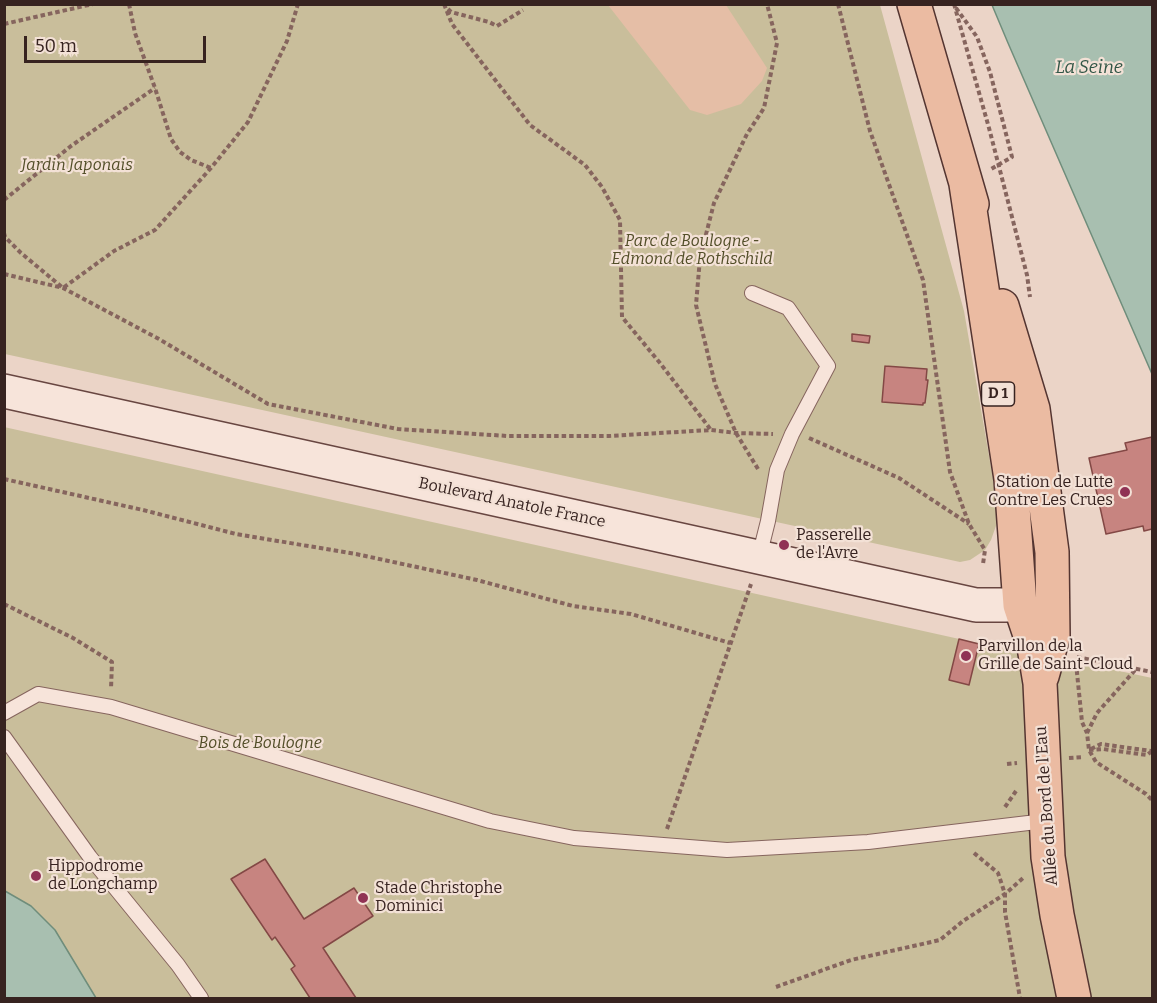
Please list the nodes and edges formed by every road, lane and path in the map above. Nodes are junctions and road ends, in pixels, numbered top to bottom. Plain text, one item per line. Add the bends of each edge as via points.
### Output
1 (93, 4) edge
2 (129, 4) edge
3 (298, 4) edge
4 (767, 4) edge
5 (838, 4) edge
6 (914, 4) edge
7 (954, 4) edge
8 (444, 5) edge
9 (523, 10) dead end
10 (4, 24) edge
11 (155, 88) junction
12 (211, 168) junction
13 (966, 184) junction
14 (4, 200) edge
15 (4, 233) edge
16 (4, 274) edge
17 (63, 288) junction
18 (752, 293) dead end
19 (4, 391) edge
20 (711, 430) junction
21 (736, 433) junction
22 (792, 434) junction
23 (4, 479) edge
24 (772, 495) junction
25 (969, 524) junction
26 (1052, 552) junction
27 (759, 557) junction
28 (983, 564) dead end
29 (4, 604) edge
30 (1020, 605) junction
31 (730, 643) junction
32 (1138, 670) junction
33 (1152, 672) edge
34 (1040, 683) junction
35 (111, 707) junction
36 (4, 713) edge
37 (1087, 733) junction
38 (4, 737) edge
39 (1089, 750) junction
40 (1152, 751) edge
41 (1152, 800) edge
42 (1045, 821) junction
43 (661, 846) junction
44 (974, 853) dead end
45 (1048, 857) junction
46 (1005, 894) junction
47 (776, 987) dead end
48 (201, 999) edge
49 (1020, 999) edge
50 (1074, 999) edge

1 - 10 path
2 - 11 path
3 - 12 path via 287,41 248,122
4 - 21 path via 777,43 764,108 742,143 714,203 700,258 696,305 715,384
5 - 25 path via 870,131 923,280 950,472
6 - 13 main road, D 1
7 - 13 path via 977,36 1012,156
8 - 9 path via 451,12 497,26
8 - 20 path via 452,24 530,125 585,165 602,187 620,220 622,317
11 - 12 path via 171,140 191,160
11 - 14 path via 71,146
12 - 17 path via 155,230 114,251
13 - 26 main road, D 1 via 1033,409
13 - 30 main road, D 1 via 1011,478
15 - 17 path via 21,253
16 - 17 path
17 - 20 path via 268,404 398,429 508,436
18 - 22 lane via 788,308 828,366
19 - 27 main road, Boulevard Anatole France
20 - 21 path
21 - 22 path
21 - 24 path
22 - 24 lane via 777,470
22 - 25 path via 898,478
23 - 31 path via 236,534 356,554 573,606 631,614
24 - 27 lane
25 - 28 path via 985,550
26 - 30 main road
26 - 34 main road, Allée du Bord de l'Eau / D 1 via 1053,637
27 - 30 main road, Boulevard Anatole France via 976,605
27 - 31 path
29 - 35 path via 112,662
30 - 34 main road, Allée du Bord de l'Eau via 1034,647
31 - 43 path
32 - 33 path
32 - 37 path via 1097,713
32 - 37 path via 1076,657 1082,723
34 - 42 main road, Allée du Bord de l'Eau
35 - 36 lane via 38,694
35 - 43 lane via 490,821 574,838
37 - 39 path
38 - 48 lane via 90,857
39 - 40 path via 1147,755
39 - 41 path via 1096,762
42 - 43 lane via 868,842 727,850
42 - 45 main road, Allée du Bord de l'Eau
44 - 46 path via 998,873
45 - 46 path
45 - 50 main road, Allée du Bord de l'Eau
46 - 47 path via 940,940 851,960
46 - 49 path

